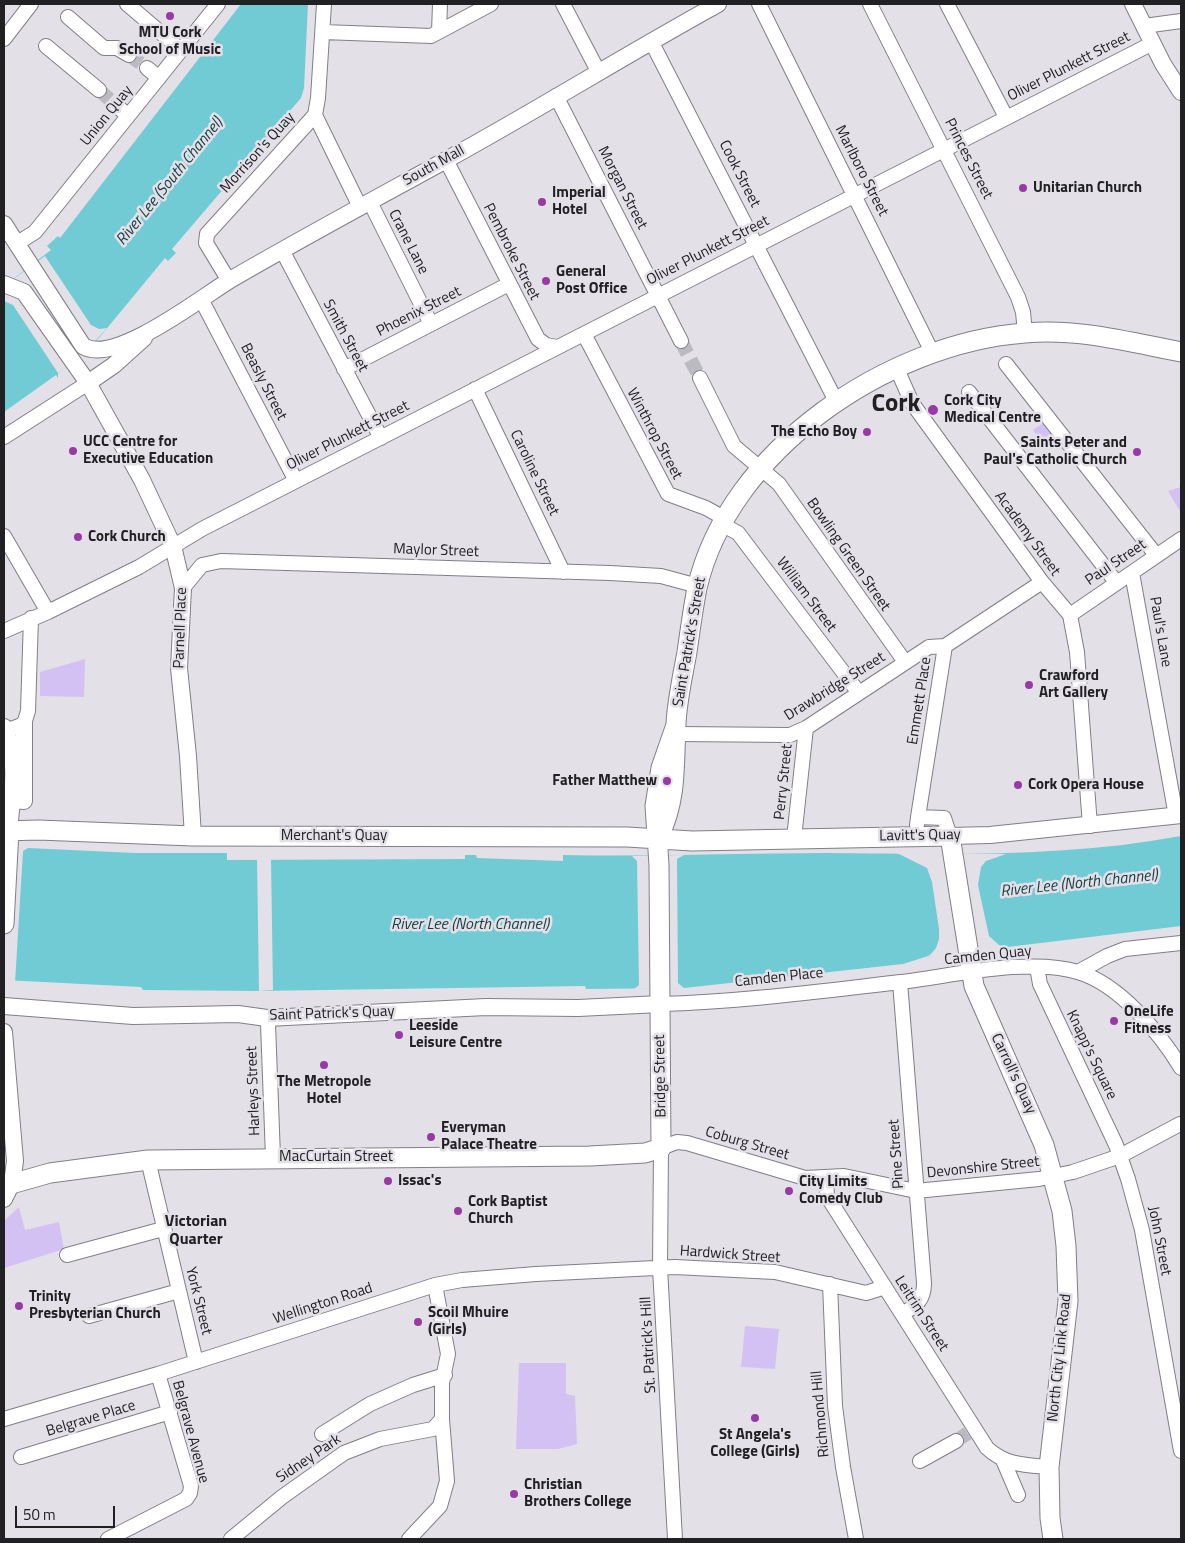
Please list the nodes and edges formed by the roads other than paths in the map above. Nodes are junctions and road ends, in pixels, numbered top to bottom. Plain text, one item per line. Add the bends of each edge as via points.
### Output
1 (30, 4) edge
2 (127, 4) edge
3 (218, 4) edge
4 (324, 4) edge
5 (440, 4) edge
6 (492, 4) edge
7 (563, 4) edge
8 (718, 4) edge
9 (759, 4) edge
10 (870, 4) edge
11 (947, 4) edge
12 (1133, 4) edge
13 (68, 17) dead end
14 (1181, 21) edge
15 (1144, 26) junction
16 (323, 32) junction
17 (439, 32) junction
18 (4, 39) edge
19 (651, 41) junction
20 (1152, 43) junction
21 (46, 46) dead end
22 (181, 50) junction
23 (129, 55) tunnel mouth
24 (147, 68) tunnel mouth
25 (598, 71) junction
26 (159, 78) junction
27 (98, 90) tunnel mouth
28 (1181, 92) edge
29 (556, 96) junction
30 (117, 106) tunnel mouth
31 (315, 115) junction
32 (128, 116) junction
33 (1006, 117) junction
34 (944, 149) junction
35 (446, 160) junction
36 (855, 195) junction
37 (365, 204) junction
38 (4, 224) edge
39 (16, 244) junction
40 (756, 245) junction
41 (282, 250) junction
42 (228, 281) junction
43 (5, 284) edge
44 (509, 284) junction
45 (658, 295) junction
46 (201, 299) junction
47 (431, 324) junction
48 (152, 331) junction
49 (1025, 333) junction
50 (584, 334) junction
51 (681, 341) tunnel mouth
52 (557, 347) junction
53 (1181, 352) edge
54 (933, 354) junction
55 (1006, 364) dead end
56 (344, 369) junction
57 (897, 369) junction
58 (700, 378) tunnel mouth
59 (88, 383) junction
60 (476, 389) junction
61 (968, 392) dead end
62 (837, 403) junction
63 (4, 437) edge
64 (381, 438) junction
65 (762, 468) junction
66 (296, 481) junction
67 (723, 521) junction
68 (4, 536) edge
69 (1181, 538) edge
70 (173, 546) junction
71 (1156, 555) junction
72 (563, 572) junction
73 (1132, 573) junction
74 (1042, 582) junction
75 (1116, 582) junction
76 (698, 586) junction
77 (183, 588) junction
78 (48, 612) junction
79 (1070, 615) junction
80 (31, 618) junction
81 (4, 631) edge
82 (945, 646) junction
83 (906, 662) junction
84 (859, 693) junction
85 (24, 724) junction
86 (806, 728) junction
87 (5, 729) edge
88 (676, 729) junction
89 (18, 801) junction
90 (1179, 815) edge
91 (918, 817) junction
92 (1090, 826) junction
93 (6, 831) edge
94 (193, 836) junction
95 (916, 836) junction
96 (794, 838) junction
97 (951, 845) junction
98 (659, 853) junction
99 (4, 924) edge
100 (1181, 943) edge
101 (1037, 967) junction
102 (971, 972) junction
103 (1078, 972) junction
104 (900, 982) junction
105 (660, 996) junction
106 (4, 1006) edge
107 (268, 1024) dead end
108 (4, 1032) edge
109 (4, 1040) edge
110 (1181, 1068) edge
111 (1180, 1124) edge
112 (661, 1148) junction
113 (1120, 1156) junction
114 (273, 1158) junction
115 (148, 1160) junction
116 (826, 1177) junction
117 (1054, 1177) junction
118 (6, 1188) edge
119 (916, 1191) junction
120 (163, 1230) junction
121 (67, 1255) dead end
122 (660, 1268) junction
123 (830, 1284) junction
124 (435, 1285) junction
125 (885, 1287) junction
126 (179, 1291) junction
127 (903, 1313) junction
128 (89, 1316) dead end
129 (196, 1362) junction
130 (158, 1374) junction
131 (444, 1375) junction
132 (170, 1412) junction
133 (4, 1418) edge
134 (442, 1419) junction
135 (322, 1434) dead end
136 (967, 1435) junction
137 (1181, 1451) edge
138 (21, 1457) dead end
139 (1003, 1460) junction
140 (920, 1461) dead end
141 (1048, 1467) junction
142 (1018, 1495) dead end
143 (108, 1539) edge
144 (231, 1539) edge
145 (408, 1539) edge
146 (675, 1539) edge
147 (856, 1539) edge
148 (1053, 1539) edge

1 - 18 street
2 - 22 street
3 - 22 street, Union Quay
4 - 16 street, Morrison's Quay
5 - 17 street
6 - 17 street
7 - 25 street
8 - 19 main road, South Mall
9 - 36 street, Marlboro Street
10 - 34 street, Princes Street
11 - 33 street
12 - 15 main road
13 - 23 street via 104,48 118,48
14 - 15 street
15 - 20 main road
16 - 17 street via 431,36
16 - 31 street, Morrison's Quay
19 - 25 main road, South Mall
19 - 40 street, Cook Street
20 - 28 main road
20 - 33 street, Oliver Plunkett Street
21 - 27 street
22 - 26 street, Union Quay
24 - 26 street
25 - 29 main road, South Mall
26 - 32 street, Union Quay
29 - 35 main road, South Mall
29 - 45 street, Morgan Street
30 - 32 street
31 - 37 street, Crane Lane
31 - 42 street, Morrison's Quay via 206,237 206,243
32 - 39 street, Union Quay via 35,232
33 - 34 street, Oliver Plunkett Street
34 - 36 street, Oliver Plunkett Street
34 - 49 street, Princes Street via 1018,297
35 - 37 main road, South Mall
35 - 44 street, Pembroke Street
36 - 40 street, Oliver Plunkett Street
36 - 54 street, Marlboro Street
37 - 41 main road, South Mall
37 - 47 street, Crane Lane
38 - 39 main road
39 - 48 main road, South Mall via 89,350 106,350
40 - 45 street, Oliver Plunkett Street
40 - 62 street, Cook Street
41 - 42 main road, South Mall
41 - 56 street, Smith Street
42 - 46 main road, South Mall
43 - 59 main road, Parnell Place via 24,292
44 - 47 street, Phoenix Street
44 - 52 street, Pembroke Street via 538,339
45 - 50 street, Oliver Plunkett Street
45 - 51 street, Morgan Street
46 - 48 main road, South Mall
46 - 66 street, Beasly Street
47 - 56 street, Phoenix Street
48 - 59 main road, South Mall
49 - 53 highway, Saint Patrick's Street via 1099,335
49 - 54 highway, Saint Patrick's Street via 973,341
50 - 52 street, Oliver Plunkett Street
50 - 67 street, Winthrop Street via 668,494 706,508
52 - 60 street, Oliver Plunkett Street
54 - 57 highway, Saint Patrick's Street
55 - 71 street
56 - 64 street, Smith Street
57 - 62 highway, Saint Patrick's Street
57 - 74 street, Academy Street via 912,403
58 - 65 street, Bowling Green Street via 734,446
59 - 63 street
59 - 70 main road, Parnell Place via 142,480
60 - 64 street, Oliver Plunkett Street
60 - 72 street, Caroline Street
61 - 75 street
62 - 65 highway, Saint Patrick's Street via 803,428
64 - 66 street, Oliver Plunkett Street
65 - 67 highway, Saint Patrick's Street
65 - 83 street, Bowling Green Street via 779,484
66 - 70 street, Oliver Plunkett Street
67 - 76 highway, Saint Patrick's Street
67 - 84 street, William Street via 738,532
68 - 78 street
69 - 71 street, Paul Street
70 - 77 main road, Parnell Place
70 - 78 street, Oliver Plunkett Street via 139,567
71 - 73 street, Paul Street
72 - 76 street, Maylor Street via 661,576
72 - 77 street, Maylor Street via 221,561 202,565
73 - 75 street, Paul Street
73 - 90 street, Paul's Lane
74 - 79 street, Academy Street
74 - 82 street, Emmett Place
75 - 79 street, Paul Street
76 - 88 highway, Saint Patrick's Street
77 - 94 main road, Parnell Place via 179,678
78 - 80 street, Oliver Plunkett Street
79 - 92 street via 1077,652
80 - 81 street, Oliver Plunkett Street
80 - 85 street via 28,711
82 - 83 street, Drawbridge Street via 929,647
82 - 91 street, Emmett Place
83 - 84 street, Drawbridge Street
84 - 86 street, Drawbridge Street
85 - 87 street
85 - 89 main road
86 - 88 street, Drawbridge Street via 785,736
86 - 96 street, Perry Street
87 - 89 main road
88 - 98 highway, Saint Patrick's Street via 671,807
89 - 93 main road
90 - 92 main road, Lavitt's Quay
91 - 95 street, Emmett Place
91 - 97 street via 944,818
92 - 97 main road, Lavitt's Quay via 990,835
93 - 94 highway, Merchant's Quay
93 - 99 highway
94 - 98 highway, Merchant's Quay
95 - 96 highway, Lavitt's Quay
95 - 97 highway, Lavitt's Quay
96 - 98 highway, Lavitt's Quay via 692,841
97 - 102 highway, Carroll's Quay
98 - 105 highway, Bridge Street
100 - 103 street via 1125,950
101 - 102 street, Camden Quay
101 - 103 street, Camden Quay
101 - 113 street, Knapp's Square via 1042,989
102 - 104 street, Camden Quay
102 - 117 highway, Carroll's Quay via 979,1000 1032,1114
103 - 110 street via 1106,987 1140,1015
104 - 105 street, Camden Place
104 - 119 street, Pine Street
105 - 106 main road, Saint Patrick's Quay via 578,1008 486,1007 267,1018 238,1014 133,1016
105 - 112 highway, Bridge Street
107 - 114 street, Harleys Street
108 - 109 main road
109 - 118 main road via 15,1161
111 - 113 street, Devonshire Street
112 - 114 highway, MacCurtain Street via 645,1153 590,1156
112 - 116 street, Coburg Street via 676,1142 687,1143 805,1178
112 - 122 street, St. Patrick's Hill
113 - 117 street, Devonshire Street
113 - 137 street, John Street via 1142,1230
114 - 115 highway, MacCurtain Street
115 - 118 highway, MacCurtain Street via 50,1173
115 - 120 street, York Street
116 - 119 street, Devonshire Street via 844,1176
116 - 125 street, Leitrim Street via 827,1196
117 - 119 street, Devonshire Street
117 - 141 highway, North City Link Road via 1066,1246 1068,1301
119 - 127 street, Pine Street via 924,1291 918,1304
120 - 121 street
120 - 126 street, York Street
122 - 123 street, Hardwick Street via 775,1272
122 - 124 street, Wellington Road via 536,1274
122 - 146 street, St. Patrick's Hill
123 - 125 street, Hardwick Street via 866,1292
123 - 147 street, Richmond Hill via 835,1406
124 - 129 street, Wellington Road
124 - 131 street via 447,1342
125 - 127 street, Leitrim Street
126 - 128 street
126 - 129 street, York Street
127 - 136 street, Leitrim Street
129 - 130 street, Wellington Road
130 - 132 street, Belgrave Avenue
130 - 133 street, Wellington Road
131 - 134 street
131 - 135 street via 370,1404
132 - 138 street, Belgrave Place
132 - 143 street, Belgrave Avenue via 191,1486 190,1493 186,1499
134 - 144 street, Sidney Park via 433,1429 380,1439 344,1453
134 - 145 street via 447,1459 445,1494 431,1518
136 - 139 street, Leitrim Street
136 - 140 street
139 - 141 street, Leitrim Street
139 - 142 street, Leitrim Street
141 - 148 highway, North City Link Road

